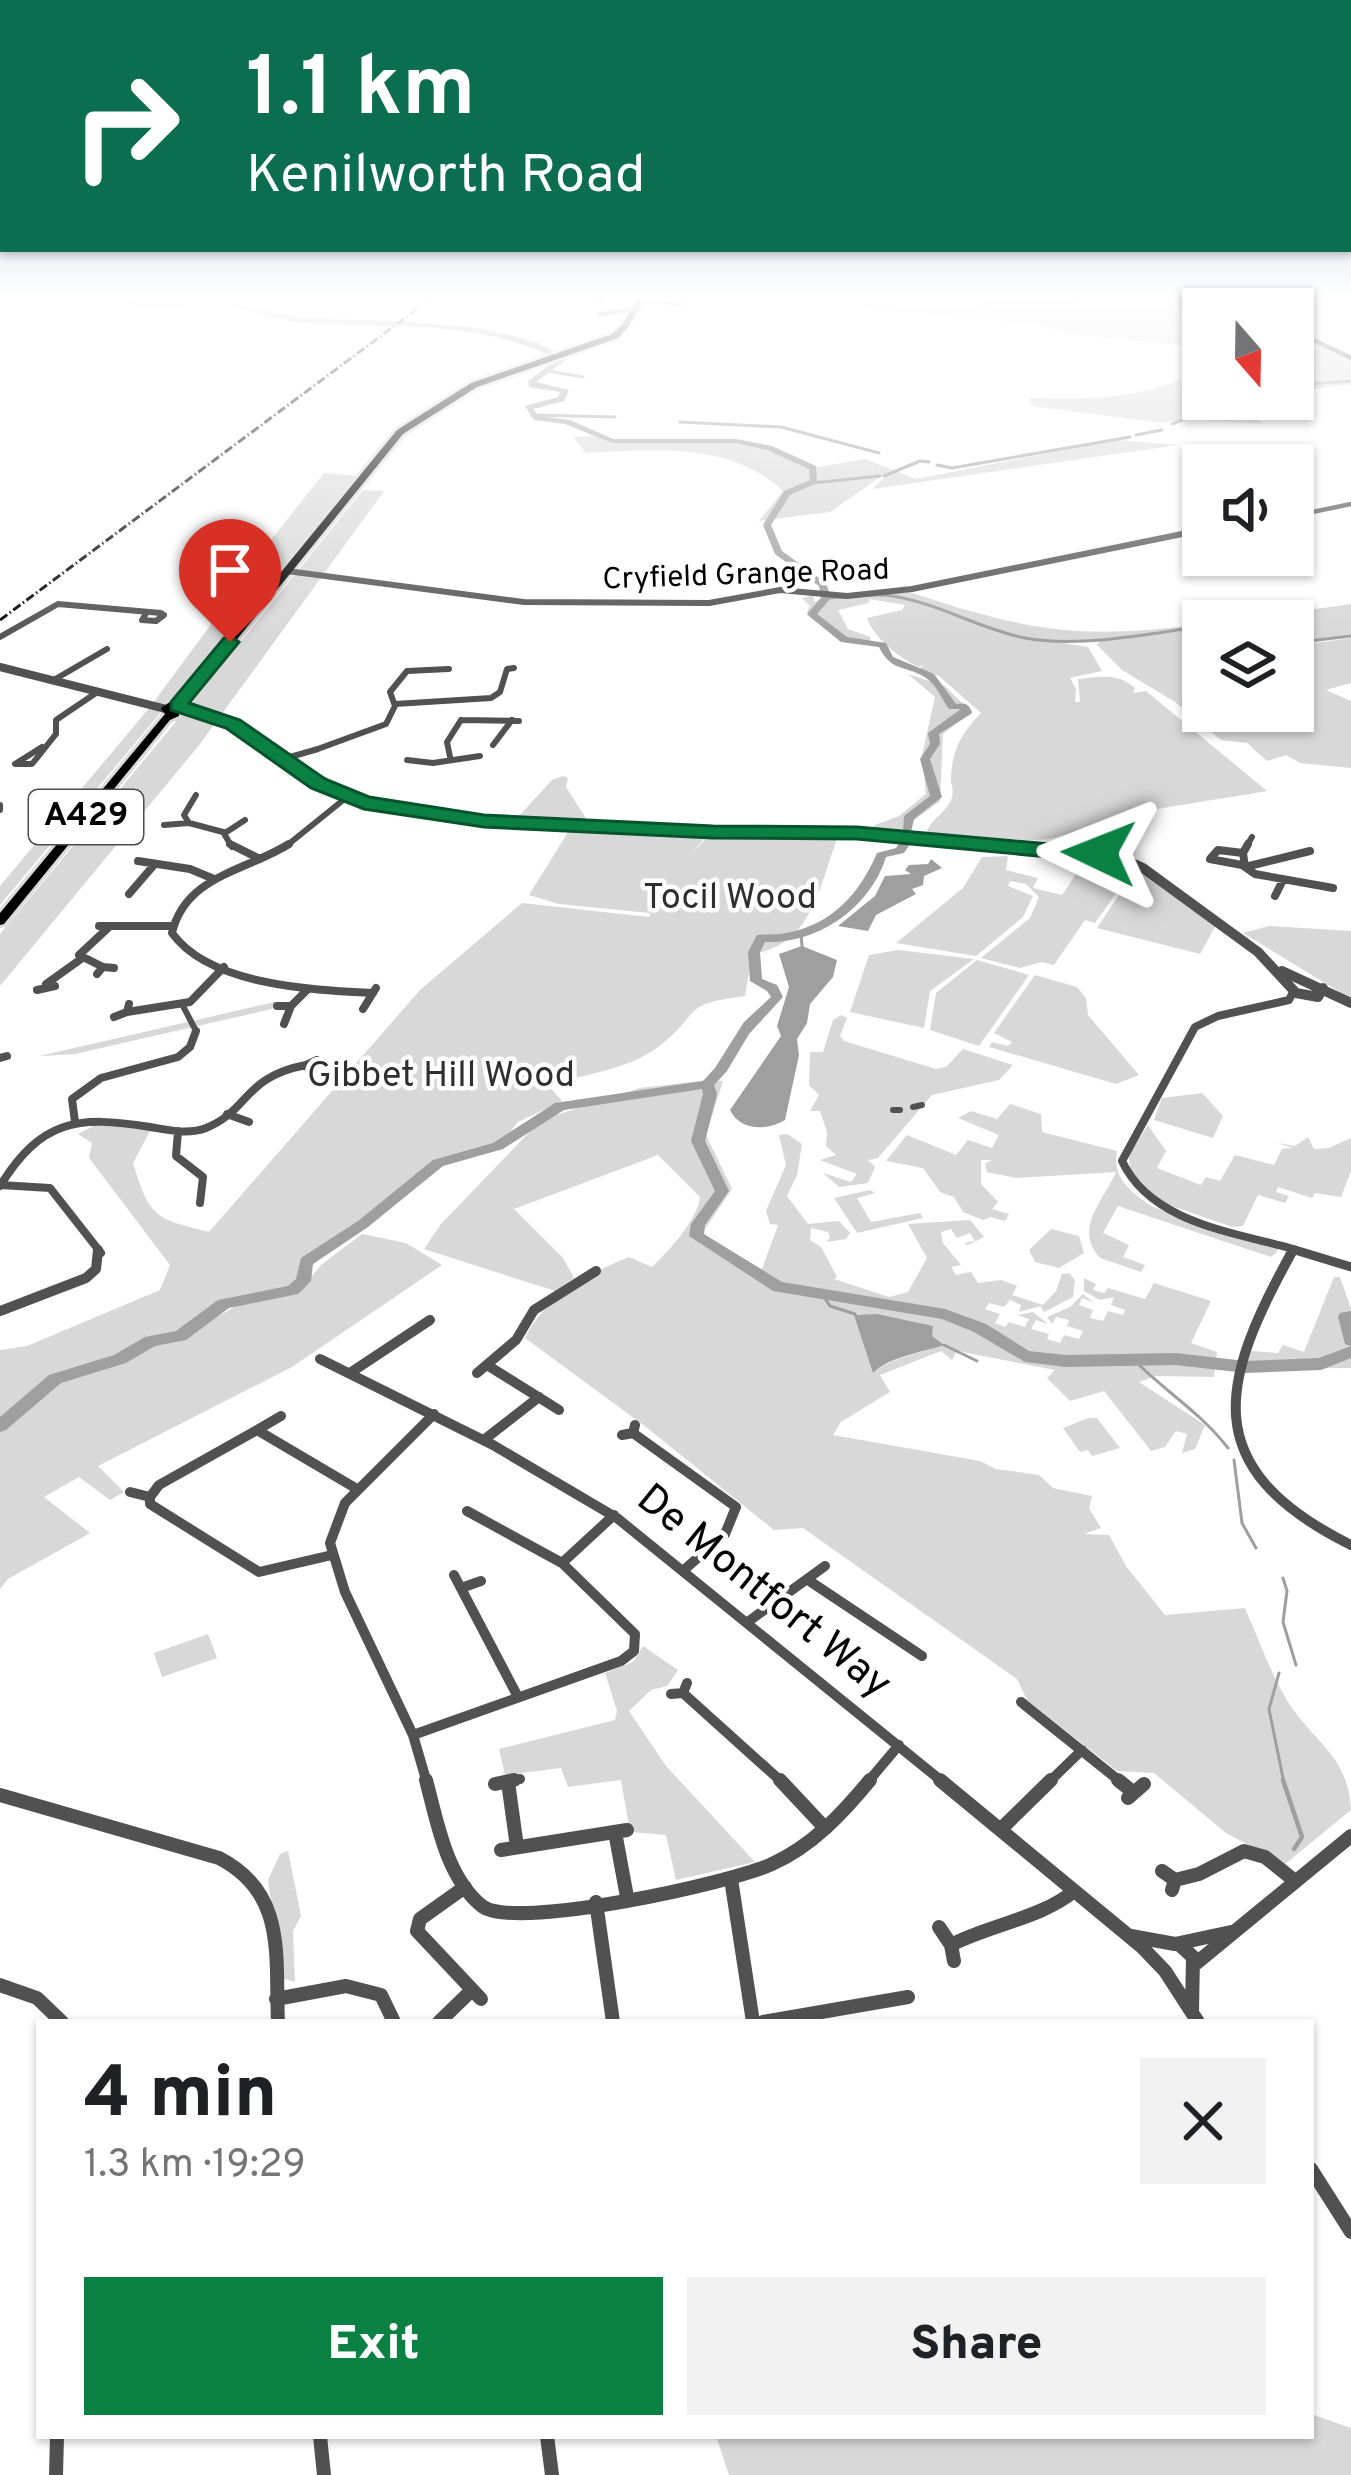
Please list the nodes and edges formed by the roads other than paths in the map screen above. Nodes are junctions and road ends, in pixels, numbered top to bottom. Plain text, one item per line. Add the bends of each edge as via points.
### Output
1 (429, 412) edge
2 (1351, 505) edge
3 (1314, 512) edge
4 (1182, 534) edge
5 (287, 571) junction
6 (147, 612) dead end
7 (0, 637) edge
8 (108, 649) dead end
9 (0, 668) edge
10 (508, 668) dead end
11 (449, 669) dead end
12 (52, 681) junction
13 (95, 693) junction
14 (455, 700) junction
15 (395, 704) junction
16 (174, 710) junction
17 (461, 720) junction
18 (493, 745) dead end
19 (42, 747) dead end
20 (480, 756) dead end
21 (450, 757) junction
22 (283, 759) junction
23 (407, 760) dead end
24 (347, 797) junction
25 (195, 801) dead end
26 (245, 820) dead end
27 (189, 824) junction
28 (164, 825) dead end
29 (225, 833) junction
30 (1252, 837) dead end
31 (1310, 851) dead end
32 (1243, 853) junction
33 (260, 859) junction
34 (138, 861) dead end
35 (154, 865) junction
36 (1243, 866) junction
37 (214, 879) junction
38 (1283, 880) junction
39 (1334, 888) dead end
40 (127, 889) dead end
41 (1275, 896) dead end
42 (5, 909) edge
43 (0, 921) edge
44 (172, 926) junction
45 (81, 959) junction
46 (224, 967) junction
47 (114, 968) dead end
48 (46, 987) dead end
49 (307, 990) junction
50 (1295, 990) junction
51 (1349, 1002) edge
52 (182, 1004) junction
53 (277, 1006) dead end
54 (290, 1006) junction
55 (363, 1009) dead end
56 (114, 1017) dead end
57 (284, 1024) dead end
58 (196, 1035) junction
59 (210, 1039) dead end
60 (311, 1066) dead end
61 (227, 1114) junction
62 (75, 1121) junction
63 (255, 1123) dead end
64 (178, 1131) junction
65 (0, 1185) edge
66 (186, 1199) dead end
67 (1293, 1249) junction
68 (1351, 1267) edge
69 (596, 1271) dead end
70 (0, 1311) edge
71 (432, 1318) dead end
72 (320, 1358) dead end
73 (350, 1373) junction
74 (539, 1397) junction
75 (561, 1412) dead end
76 (434, 1414) junction
77 (281, 1416) dead end
78 (257, 1430) junction
79 (630, 1431) dead end
80 (485, 1439) junction
81 (357, 1490) junction
82 (130, 1492) dead end
83 (150, 1497) junction
84 (463, 1509) dead end
85 (614, 1515) junction
86 (1351, 1545) edge
87 (332, 1555) junction
88 (562, 1563) junction
89 (825, 1566) dead end
90 (686, 1569) junction
91 (454, 1575) dead end
92 (808, 1580) junction
93 (481, 1581) dead end
94 (461, 1588) junction
95 (749, 1622) junction
96 (917, 1632) dead end
97 (905, 1644) junction
98 (922, 1656) dead end
99 (680, 1690) dead end
100 (518, 1696) junction
101 (1022, 1702) dead end
102 (413, 1735) junction
103 (899, 1745) junction
104 (1082, 1750) junction
105 (508, 1782) dead end
106 (1135, 1792) dead end
107 (0, 1795) edge
108 (825, 1828) junction
109 (1002, 1828) junction
110 (1351, 1836) edge
111 (517, 1847) junction
112 (501, 1850) dead end
113 (731, 1880) junction
114 (1170, 1881) dead end
115 (1295, 1881) junction
116 (465, 1887) junction
117 (1074, 1891) junction
118 (627, 1897) junction
119 (596, 1902) junction
120 (939, 1927) dead end
121 (1237, 1931) junction
122 (1128, 1935) junction
123 (1172, 1944) junction
124 (951, 1945) junction
125 (954, 1961) dead end
126 (1163, 1968) junction
127 (1192, 1968) junction
128 (0, 1985) edge
129 (908, 1997) dead end
130 (276, 1999) junction
131 (59, 2019) edge
132 (278, 2019) edge
133 (393, 2019) edge
134 (443, 2019) edge
135 (614, 2019) edge
136 (752, 2019) edge
137 (780, 2019) edge
138 (1195, 2019) edge
139 (1314, 2174) edge
140 (1351, 2232) edge
141 (58, 2439) edge
142 (320, 2439) edge
143 (547, 2439) edge
144 (56, 2475) edge
145 (324, 2475) edge
146 (552, 2475) edge

1 - 5 main road, A429 via 385,446
2 - 3 street
4 - 5 street, Cryfield Grange Road via 929,587 832,596 783,590 709,603 536,603
5 - 16 main road, A429
6 - 7 street via 58,604
8 - 12 street
9 - 12 street
10 - 14 street via 494,697
11 - 15 street via 407,671 390,692
12 - 13 street
13 - 16 street
13 - 19 street via 56,720 56,734
14 - 15 street
14 - 17 street via 452,711
15 - 22 street via 386,724
16 - 22 street via 233,724
16 - 42 main road, A429
17 - 18 street via 516,720
17 - 21 street via 448,740
20 - 21 street
21 - 23 street
22 - 24 street
24 - 33 street
24 - 50 street via 484,821 857,833 1117,858 1166,880
25 - 27 street via 184,815
26 - 29 street
27 - 28 street
27 - 29 street
29 - 33 street via 233,848
30 - 32 street
31 - 36 street
32 - 36 street
32 - 36 street via 1218,850 1210,859
33 - 37 street
34 - 35 street
35 - 37 street
35 - 40 street
36 - 38 street
37 - 44 street
38 - 39 street
38 - 41 street
42 - 43 main road, A429
44 - 45 street via 104,927
44 - 46 street via 186,953
45 - 47 street
45 - 48 street
46 - 49 street
46 - 52 street
49 - 54 street
49 - 55 street via 374,990
50 - 51 street
50 - 67 street via 1195,1027 1122,1162 1133,1186 1155,1204
52 - 56 street via 128,1008
52 - 58 street
53 - 54 street
54 - 57 street
58 - 59 street
58 - 62 street via 171,1065 84,1083 72,1099
60 - 61 street via 258,1079
61 - 63 street
61 - 64 street via 204,1129
62 - 64 street
62 - 65 street via 27,1144
64 - 66 street via 173,1150 203,1177 201,1200
65 - 70 street via 50,1188 101,1253 86,1278
67 - 68 street
67 - 86 street via 1239,1366 1236,1420 1254,1466 1285,1504
69 - 74 street via 545,1296 516,1340 482,1369
71 - 73 street
72 - 73 street, De Montfort Way
73 - 76 street, De Montfort Way
74 - 75 street
74 - 80 street
76 - 80 street, De Montfort Way
76 - 81 street
77 - 78 street
78 - 81 street
78 - 83 street
79 - 90 street via 736,1507 723,1537
80 - 85 street, De Montfort Way
81 - 87 street via 334,1520
82 - 83 street
83 - 87 street via 259,1572
84 - 88 street
85 - 88 street
85 - 90 street, De Montfort Way
87 - 102 street
88 - 100 street via 635,1634 636,1648
89 - 92 street
90 - 95 street, De Montfort Way
91 - 94 street
92 - 95 street
92 - 97 street
93 - 94 street
94 - 100 street
95 - 103 street, De Montfort Way
96 - 97 street
97 - 98 street
99 - 108 street
100 - 102 street
101 - 104 street
102 - 116 street via 444,1848
103 - 108 street
103 - 109 street, De Montfort Way
104 - 106 street
104 - 109 street
105 - 111 street
107 - 130 street via 251,1873 269,1912
108 - 113 street via 790,1855
109 - 117 street, De Montfort Way
110 - 115 street
111 - 112 street
111 - 118 street via 621,1831
113 - 118 street
113 - 136 street
114 - 115 street via 1250,1851
115 - 121 street
116 - 119 street via 483,1907 509,1914
116 - 134 street via 420,1919 417,1931 476,1994
117 - 122 street, De Montfort Way
117 - 124 street
118 - 119 street
119 - 135 street
120 - 124 street
121 - 123 street
121 - 127 street
122 - 123 street, De Montfort Way
122 - 126 street, De Montfort Way
123 - 126 street via 1159,1951
123 - 127 street via 1190,1952
124 - 125 street
126 - 127 street via 1178,1977
126 - 138 street, De Montfort Way
127 - 138 street, De Montfort Way
128 - 131 street via 37,1998
129 - 137 street
130 - 132 street
130 - 133 street via 367,1987
139 - 140 street
141 - 144 street
142 - 145 street
143 - 146 street

